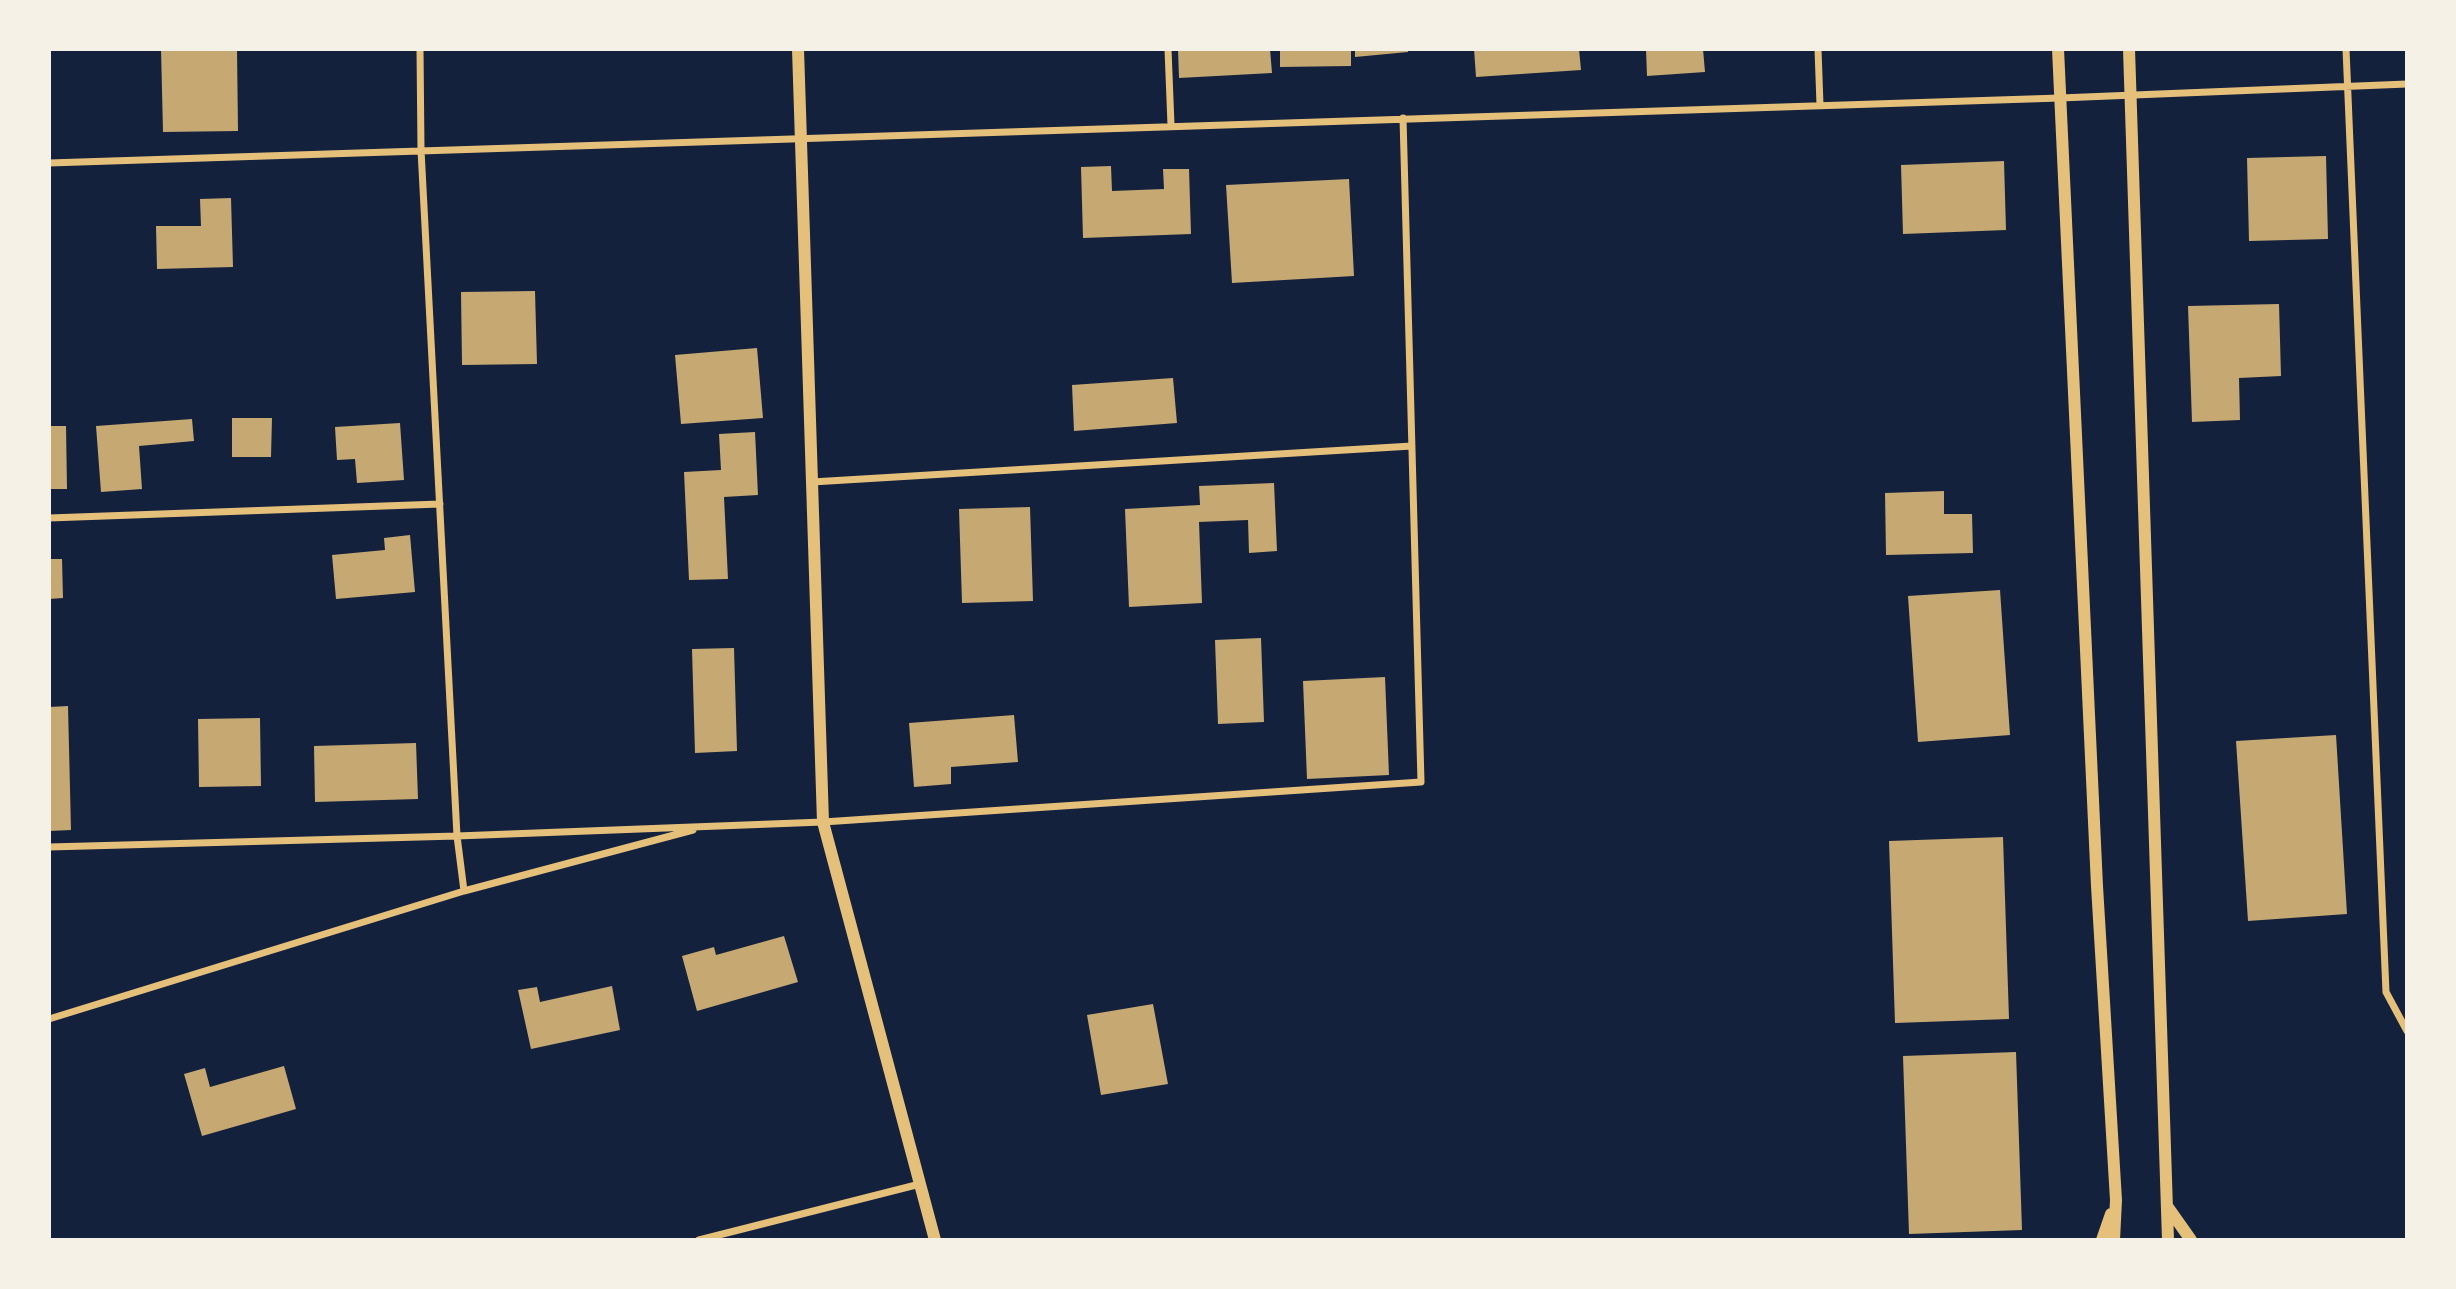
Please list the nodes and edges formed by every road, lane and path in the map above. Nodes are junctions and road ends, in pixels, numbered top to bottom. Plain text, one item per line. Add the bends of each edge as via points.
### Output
1 (420, 49) edge
2 (798, 49) edge
3 (1168, 49) edge
4 (1818, 49) edge
5 (2059, 49) edge
6 (2129, 49) edge
7 (2346, 49) edge
8 (2407, 84) edge
9 (2347, 87) junction
10 (2131, 96) junction
11 (2060, 98) junction
12 (1820, 106) junction
13 (1403, 118) junction
14 (1171, 125) junction
15 (801, 137) junction
16 (421, 150) junction
17 (49, 163) edge
18 (1412, 446) junction
19 (812, 482) junction
20 (440, 504) junction
21 (49, 519) edge
22 (823, 822) junction
23 (705, 827) junction
24 (457, 836) junction
25 (49, 847) edge
26 (464, 891) junction
27 (49, 1019) edge
28 (2407, 1031) edge
29 (920, 1184) junction
30 (2116, 1200) junction
31 (2167, 1205) junction
32 (699, 1240) edge
33 (935, 1240) edge
34 (2102, 1240) edge
35 (2114, 1240) edge
36 (2168, 1240) edge
37 (2191, 1240) edge

1 - 16 street
2 - 15 street
3 - 14 street
4 - 12 street
5 - 11 street
6 - 10 street
7 - 9 street
8 - 9 street
9 - 10 street
9 - 28 street via 2386,992
10 - 11 street
10 - 31 street
11 - 12 street
11 - 30 street
12 - 13 street
13 - 14 street
13 - 18 street
14 - 15 street
15 - 16 street
15 - 19 street
16 - 17 street
16 - 20 street
18 - 19 street
18 - 22 street via 1421,782
19 - 22 street
20 - 21 street
20 - 24 street
22 - 23 street
22 - 29 street
23 - 24 street
23 - 26 street
24 - 25 street
24 - 26 street
26 - 27 street
29 - 32 street
29 - 33 street
30 - 34 street
30 - 35 street
31 - 36 street
31 - 37 street

